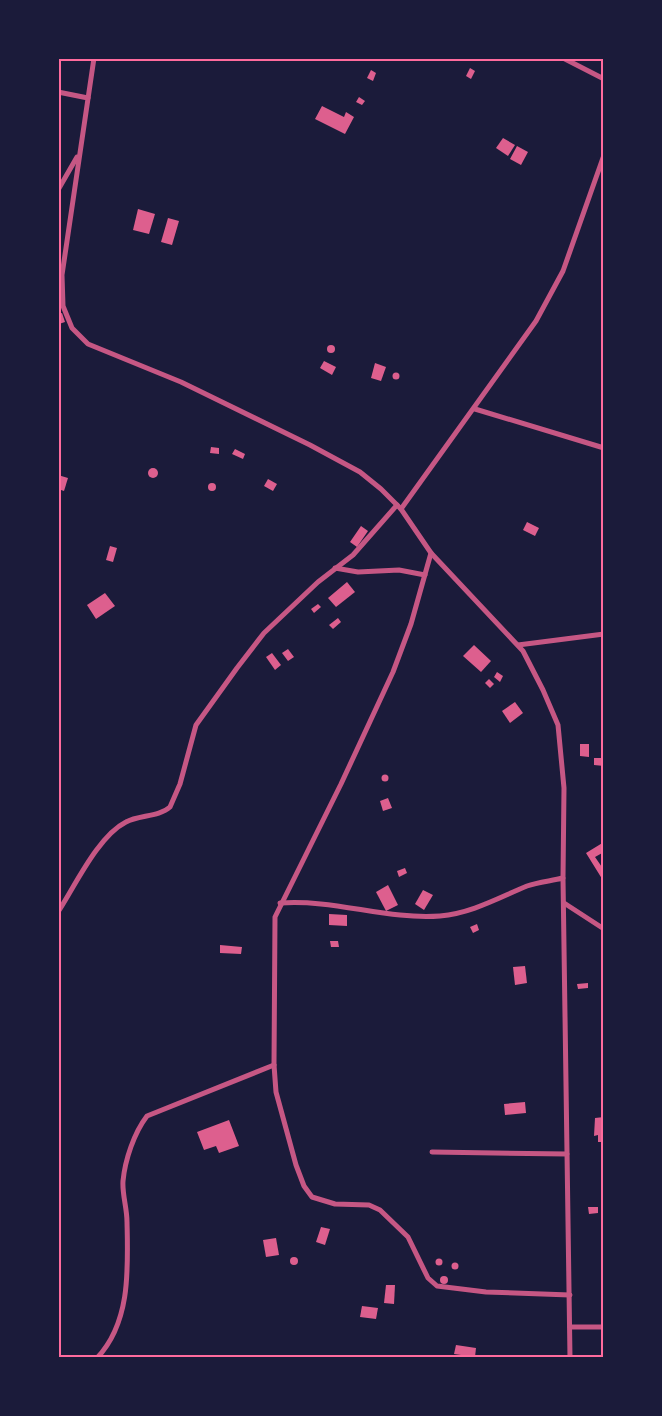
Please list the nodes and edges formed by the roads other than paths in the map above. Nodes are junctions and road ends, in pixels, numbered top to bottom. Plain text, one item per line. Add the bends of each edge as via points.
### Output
1 (94, 58) edge
2 (562, 58) edge
3 (603, 79) edge
4 (58, 92) edge
5 (88, 98) junction
6 (79, 153) junction
7 (603, 155) edge
8 (58, 190) edge
9 (475, 409) junction
10 (603, 448) edge
11 (399, 507) junction
12 (431, 553) junction
13 (335, 568) junction
14 (425, 575) junction
15 (603, 634) edge
16 (518, 645) junction
17 (562, 878) junction
18 (280, 903) junction
19 (564, 903) junction
20 (58, 912) edge
21 (603, 929) edge
22 (274, 1065) junction
23 (432, 1152) dead end
24 (567, 1154) junction
25 (570, 1295) junction
26 (570, 1327) junction
27 (603, 1327) edge
28 (97, 1358) edge
29 (570, 1358) edge

1 - 5 street
2 - 3 street
4 - 5 street
5 - 6 street
6 - 8 street
6 - 11 street via 62,275 63,306 72,328 87,344 181,382 337,459 360,472
7 - 9 street via 563,271 536,321
9 - 10 street
9 - 11 street
11 - 12 street
11 - 13 street via 353,555
12 - 14 street
12 - 16 street
13 - 14 street
13 - 20 street via 264,633 206,710 190,738 180,784 170,807 125,822 113,832
14 - 18 street via 389,681
15 - 16 street
16 - 17 street via 558,725 564,788
17 - 18 street via 528,886 469,911 441,916 390,916 307,901
17 - 19 street
18 - 22 street via 275,916
19 - 21 street
19 - 24 street
22 - 25 street via 276,1092 296,1165 312,1197 380,1210 408,1237 428,1278 437,1286
22 - 28 street via 147,1116 140,1125 123,1182 127,1222 125,1299 111,1343
23 - 24 street
24 - 25 street
25 - 26 street
26 - 27 street
26 - 29 street

